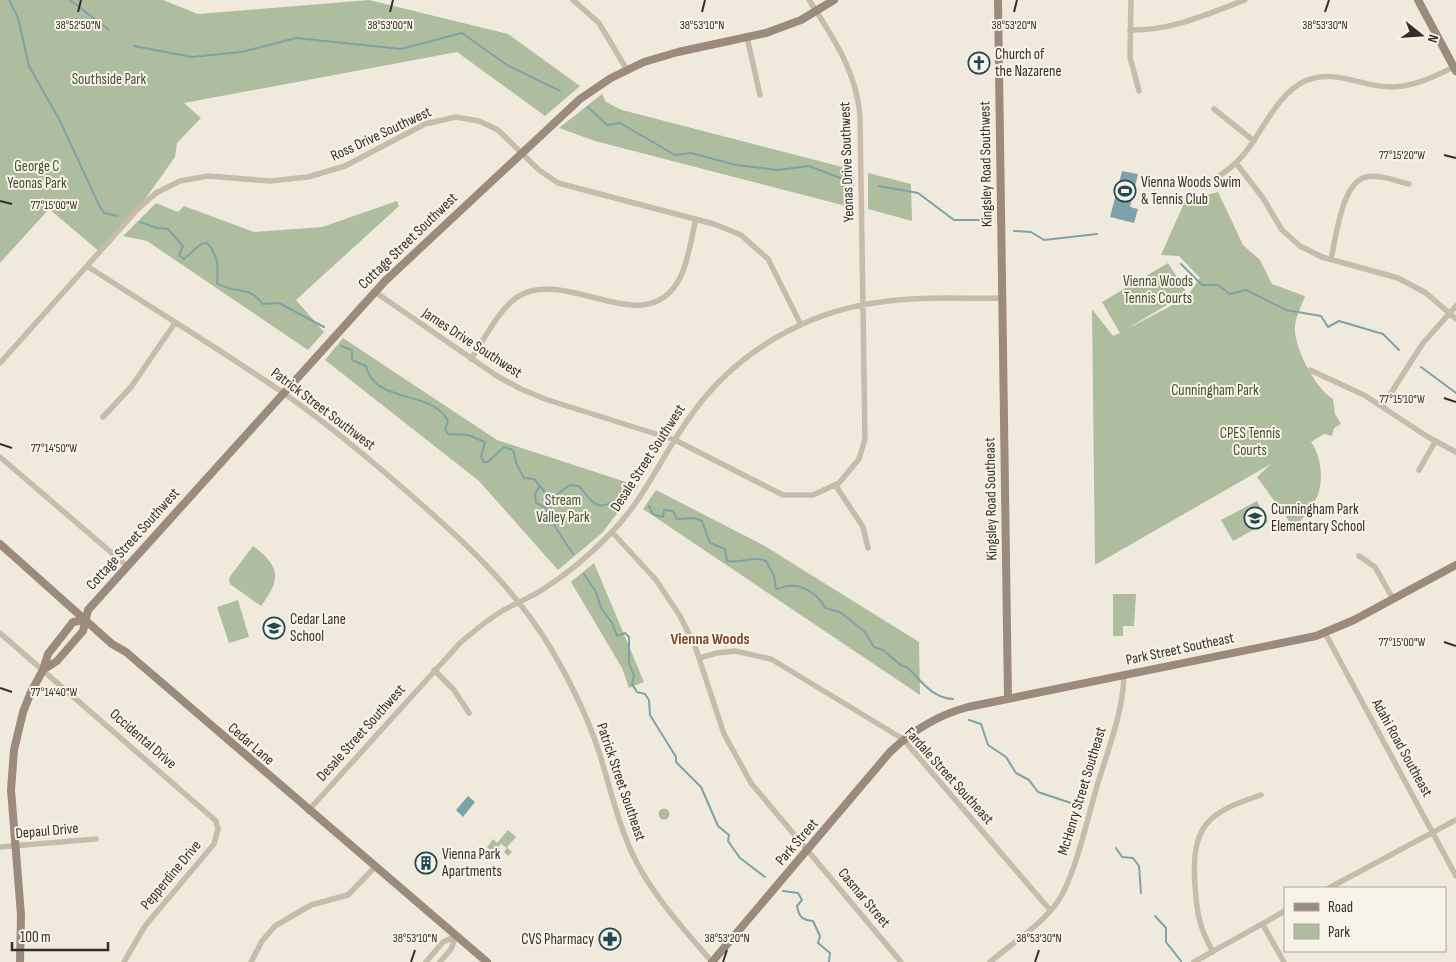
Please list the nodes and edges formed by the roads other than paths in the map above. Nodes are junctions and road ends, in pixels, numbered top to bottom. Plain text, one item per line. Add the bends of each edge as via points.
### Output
1 (809, 0) edge
2 (834, 0) edge
3 (998, 0) edge
4 (1131, 0) edge
5 (1245, 0) edge
6 (1418, 0) edge
7 (576, 1) edge
8 (816, 11) junction
9 (1130, 30) junction
10 (747, 37) junction
11 (1455, 68) edge
12 (627, 70) junction
13 (1140, 91) dead end
14 (760, 95) dead end
15 (1214, 109) dead end
16 (1254, 141) junction
17 (522, 152) junction
18 (1236, 163) junction
19 (1409, 184) dead end
20 (1205, 185) dead end
21 (696, 219) junction
22 (1331, 259) junction
23 (87, 266) junction
24 (374, 292) junction
25 (1002, 298) junction
26 (864, 305) junction
27 (1456, 306) edge
28 (1448, 313) junction
29 (1456, 319) edge
30 (175, 323) junction
31 (801, 325) junction
32 (471, 359) junction
33 (0, 363) edge
34 (1310, 370) dead end
35 (283, 393) junction
36 (1382, 406) junction
37 (103, 417) dead end
38 (675, 440) junction
39 (1436, 442) junction
40 (1456, 452) edge
41 (0, 457) edge
42 (1419, 470) dead end
43 (836, 486) junction
44 (612, 532) junction
45 (0, 544) edge
46 (868, 548) dead end
47 (1359, 556) dead end
48 (1456, 565) edge
49 (127, 566) junction
50 (1393, 599) junction
51 (519, 602) junction
52 (84, 620) junction
53 (0, 633) edge
54 (1325, 633) junction
55 (699, 658) junction
56 (43, 670) junction
57 (434, 670) junction
58 (1124, 674) junction
59 (1008, 699) junction
60 (469, 713) dead end
61 (903, 739) junction
62 (1261, 795) dead end
63 (308, 811) junction
64 (1456, 820) edge
65 (218, 829) joint
66 (1434, 832) junction
67 (96, 839) dead end
68 (16, 846) junction
69 (0, 848) edge
70 (807, 850) junction
71 (375, 867) junction
72 (1456, 876) edge
73 (1331, 887) edge
74 (1050, 910) junction
75 (1284, 913) edge
76 (1263, 925) junction
77 (456, 936) junction
78 (1213, 952) junction
79 (20, 962) edge
80 (124, 962) edge
81 (251, 962) edge
82 (426, 962) edge
83 (440, 962) edge
84 (487, 962) edge
85 (712, 962) edge
86 (901, 962) edge
87 (990, 962) edge
88 (1194, 962) edge
89 (1284, 962) edge

1 - 8 street, Yeonas Drive Southwest
2 - 8 street, Cottage Street Southwest
3 - 25 street, Kingsley Road Southwest
4 - 9 street
5 - 9 street via 1174,26
6 - 11 street
7 - 12 street via 607,34
8 - 10 street, Cottage Street Southwest via 784,27
8 - 26 street, Yeonas Drive Southwest via 846,61 859,102
9 - 13 street via 1130,57
10 - 12 street, Cottage Street Southwest via 658,57
10 - 14 street
11 - 16 street via 1402,86 1378,86 1342,76 1312,78 1287,94
12 - 17 street, Cottage Street Southwest via 580,99
15 - 16 street
16 - 18 street
17 - 21 street, Ross Drive Southwest via 538,170 563,185
17 - 23 street, Ross Drive Southwest via 489,124 468,118 451,118 425,124 346,166 308,177 270,181 221,176 192,178 168,187 146,202
17 - 24 street, Cottage Street Southwest
18 - 20 street
18 - 22 street via 1290,238 1311,252
19 - 22 street via 1372,176 1354,183 1347,193
21 - 31 street, Ross Drive Southwest via 730,229 761,250 775,270
21 - 32 street via 680,277 664,296 636,306 554,288 534,290 518,296 506,307
22 - 28 street via 1398,278 1426,293
23 - 30 street, Patrick Street Southwest
23 - 33 street, Ross Drive Southwest
24 - 32 street, James Drive Southwest
24 - 35 street, Cottage Street Southwest
25 - 26 street, Desale Street Southwest via 902,300
25 - 59 street, Kingsley Road Southeast
26 - 31 street, Desale Street Southwest
26 - 43 street, Yeonas Drive Southwest via 865,439 854,469
27 - 28 street
28 - 29 street
28 - 36 street via 1423,343
30 - 35 street, Patrick Street Southwest
30 - 37 street via 131,387
31 - 38 street, Desale Street Southwest via 762,346 728,373 701,401
32 - 38 street, James Drive Southwest via 506,382 545,399
34 - 36 street
35 - 49 street, Cottage Street Southwest
35 - 51 street, Patrick Street Southwest via 367,457 438,518
36 - 39 street
38 - 43 street, James Drive Southwest via 783,495 813,496
38 - 44 street, Desale Street Southwest via 638,501
39 - 40 street
39 - 42 street
41 - 49 street
43 - 46 street via 863,527
44 - 51 street, Desale Street Southwest via 584,560
44 - 55 street, Casmar Street via 667,595
45 - 52 street, Cedar Lane
47 - 50 street via 1375,567
48 - 50 street, Park Street Southeast
49 - 52 street, Cottage Street Southwest via 88,610
50 - 54 street, Park Street Southeast
51 - 57 street, Desale Street Southwest via 476,630
51 - 85 street, Patrick Street Southeast via 549,645 579,700 618,819 640,868 663,903
52 - 56 street via 83,630 57,662
52 - 56 street via 74,622 48,654
52 - 63 street, Cedar Lane via 131,656
53 - 56 street, Occidental Drive
54 - 58 street, Park Street Southeast
54 - 66 street, Adahi Road Southeast
55 - 61 street, Fardale Street Southeast via 735,651 771,659
55 - 70 street, Casmar Street via 724,734 742,769
56 - 65 street, Occidental Drive via 211,814
56 - 68 street via 23,712 14,750 11,790
57 - 60 street via 454,690
57 - 63 street, Desale Street Southwest
58 - 59 street, Park Street Southeast
58 - 74 street, McHenry Street Southeast via 1121,706 1077,852 1060,897
59 - 61 street, Park Street Southeast via 948,714
61 - 70 street, Park Street
61 - 74 street, Fardale Street Southeast
62 - 78 street via 1222,810 1205,825 1196,843 1198,922
63 - 71 street, Cedar Lane
64 - 66 street
65 - 80 street, Pepperdine Drive via 214,844 145,926
66 - 72 street, Adahi Road Southeast
66 - 73 street
67 - 68 street, Depaul Drive
68 - 69 street, Depaul Drive
68 - 79 street via 21,915
70 - 85 street, Park Street
70 - 86 street, Casmar Street
71 - 77 street, Cedar Lane
71 - 81 street via 348,895 311,905 276,926 262,941
74 - 87 street, McHenry Street Southeast
75 - 76 street
76 - 78 street
76 - 89 street
77 - 82 street via 442,942
77 - 83 street via 451,950
77 - 84 street, Cedar Lane
78 - 88 street

